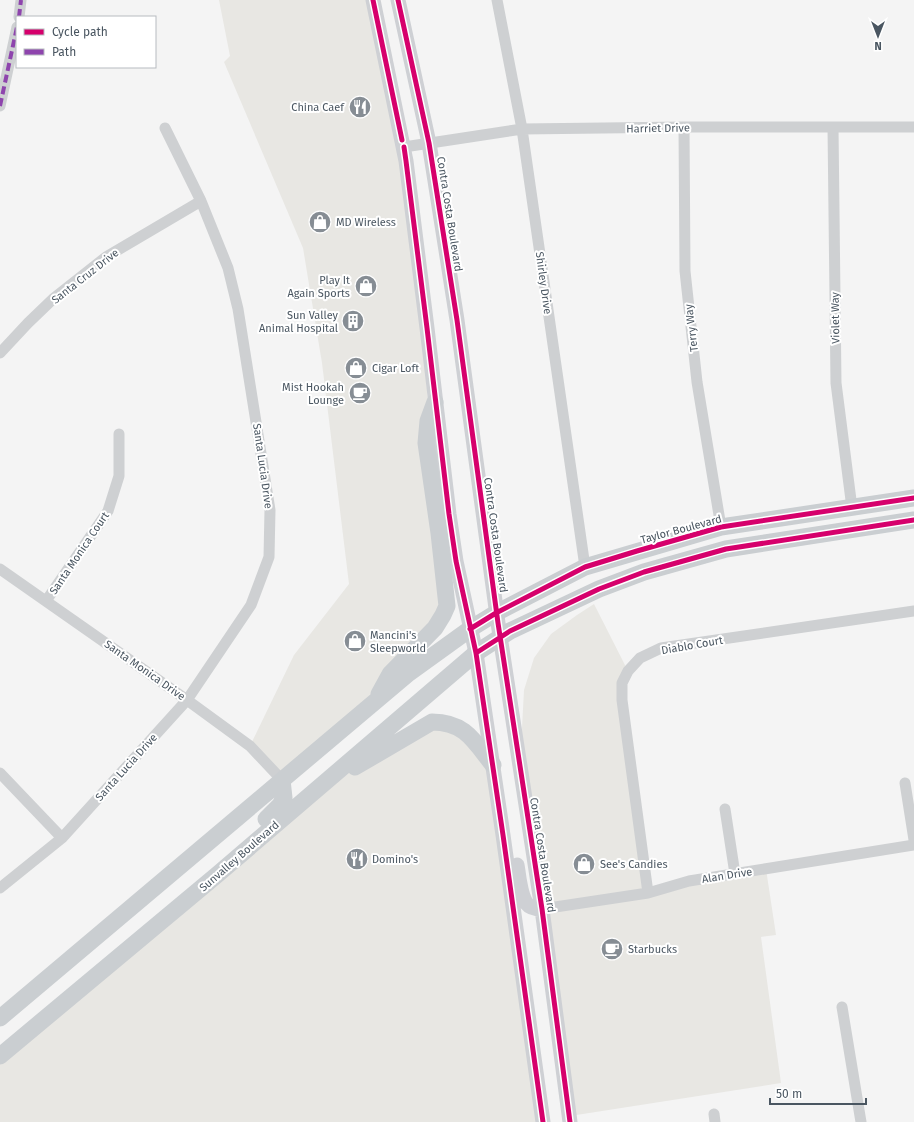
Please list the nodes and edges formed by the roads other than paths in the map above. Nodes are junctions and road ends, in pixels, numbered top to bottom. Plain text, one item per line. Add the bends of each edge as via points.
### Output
1 (22, 0) edge
2 (373, 0) edge
3 (398, 0) edge
4 (498, 0) edge
5 (19, 16) edge
6 (16, 32) edge
7 (0, 106) edge
8 (684, 127) junction
9 (833, 127) junction
10 (914, 127) edge
11 (165, 128) dead end
12 (522, 129) junction
13 (429, 143) junction
14 (404, 148) junction
15 (201, 201) junction
16 (0, 353) edge
17 (435, 402) junction
18 (118, 434) dead end
19 (914, 498) edge
20 (852, 508) junction
21 (914, 520) edge
22 (721, 527) junction
23 (585, 567) junction
24 (0, 569) edge
25 (46, 601) junction
26 (914, 611) edge
27 (496, 613) junction
28 (470, 629) junction
29 (500, 638) junction
30 (476, 653) junction
31 (187, 700) junction
32 (376, 702) junction
33 (493, 765) junction
34 (0, 773) edge
35 (282, 780) junction
36 (904, 783) dead end
37 (315, 790) junction
38 (725, 809) dead end
39 (503, 835) junction
40 (62, 838) junction
41 (914, 840) edge
42 (914, 846) edge
43 (223, 869) junction
44 (735, 874) junction
45 (0, 888) edge
46 (648, 893) junction
47 (542, 909) junction
48 (842, 1007) dead end
49 (0, 1018) edge
50 (0, 1056) edge
51 (543, 1122) edge
52 (570, 1122) edge
53 (861, 1122) edge

1 - 5 street
2 - 14 main road
3 - 13 main road, Contra Costa Boulevard
4 - 12 street, Shirley Drive
6 - 7 street
8 - 9 street, Harriet Drive
8 - 12 street, Harriet Drive
8 - 22 street, Terry Way via 685,271 697,382
9 - 10 street, Harriet Drive
9 - 20 street, Violet Way via 836,383
11 - 15 street, Santa Lucia Drive
12 - 13 street, Harriet Drive
12 - 23 street, Shirley Drive
13 - 14 street, Harriet Drive
13 - 27 main road, Contra Costa Boulevard via 457,320
14 - 17 main road
15 - 16 street, Santa Cruz Drive via 106,257 54,298
15 - 31 street, Santa Lucia Drive via 228,268 238,309 270,510 269,557 251,605
17 - 28 main road via 456,561
17 - 32 main road via 428,421 426,443 447,606 435,628 390,674
18 - 25 street, Santa Monica Court via 119,476 108,511
19 - 20 main road, Taylor Boulevard
20 - 22 main road, Taylor Boulevard
21 - 29 main road via 726,549 651,570 599,589
22 - 23 main road, Taylor Boulevard
23 - 27 main road, Taylor Boulevard
24 - 25 street, Santa Monica Drive
25 - 31 street, Santa Monica Drive
26 - 46 street, Diablo Court via 661,648 640,658 628,671 622,683 622,700
27 - 28 main road, Taylor Boulevard
27 - 29 main road, Contra Costa Boulevard
28 - 30 main road
28 - 32 main road via 409,673
29 - 30 main road
29 - 47 main road, Contra Costa Boulevard
30 - 33 main road
30 - 37 main road, Sunvalley Boulevard
31 - 35 street, Santa Monica Drive via 250,746
31 - 40 street, Santa Lucia Drive
32 - 35 main road
33 - 37 main road via 462,729 453,724 432,722
33 - 39 main road
34 - 40 street
35 - 43 main road via 284,798 280,805 228,851 223,857
35 - 49 main road
36 - 41 street
37 - 43 main road, Sunvalley Boulevard
38 - 44 street
39 - 47 main road via 516,857 523,896 527,904
39 - 51 main road
40 - 45 street, Santa Lucia Drive
42 - 44 street, Alan Drive
43 - 50 main road, Sunvalley Boulevard
44 - 46 street, Alan Drive via 690,881
46 - 47 street, Alan Drive
47 - 52 main road, Contra Costa Boulevard
48 - 53 street

